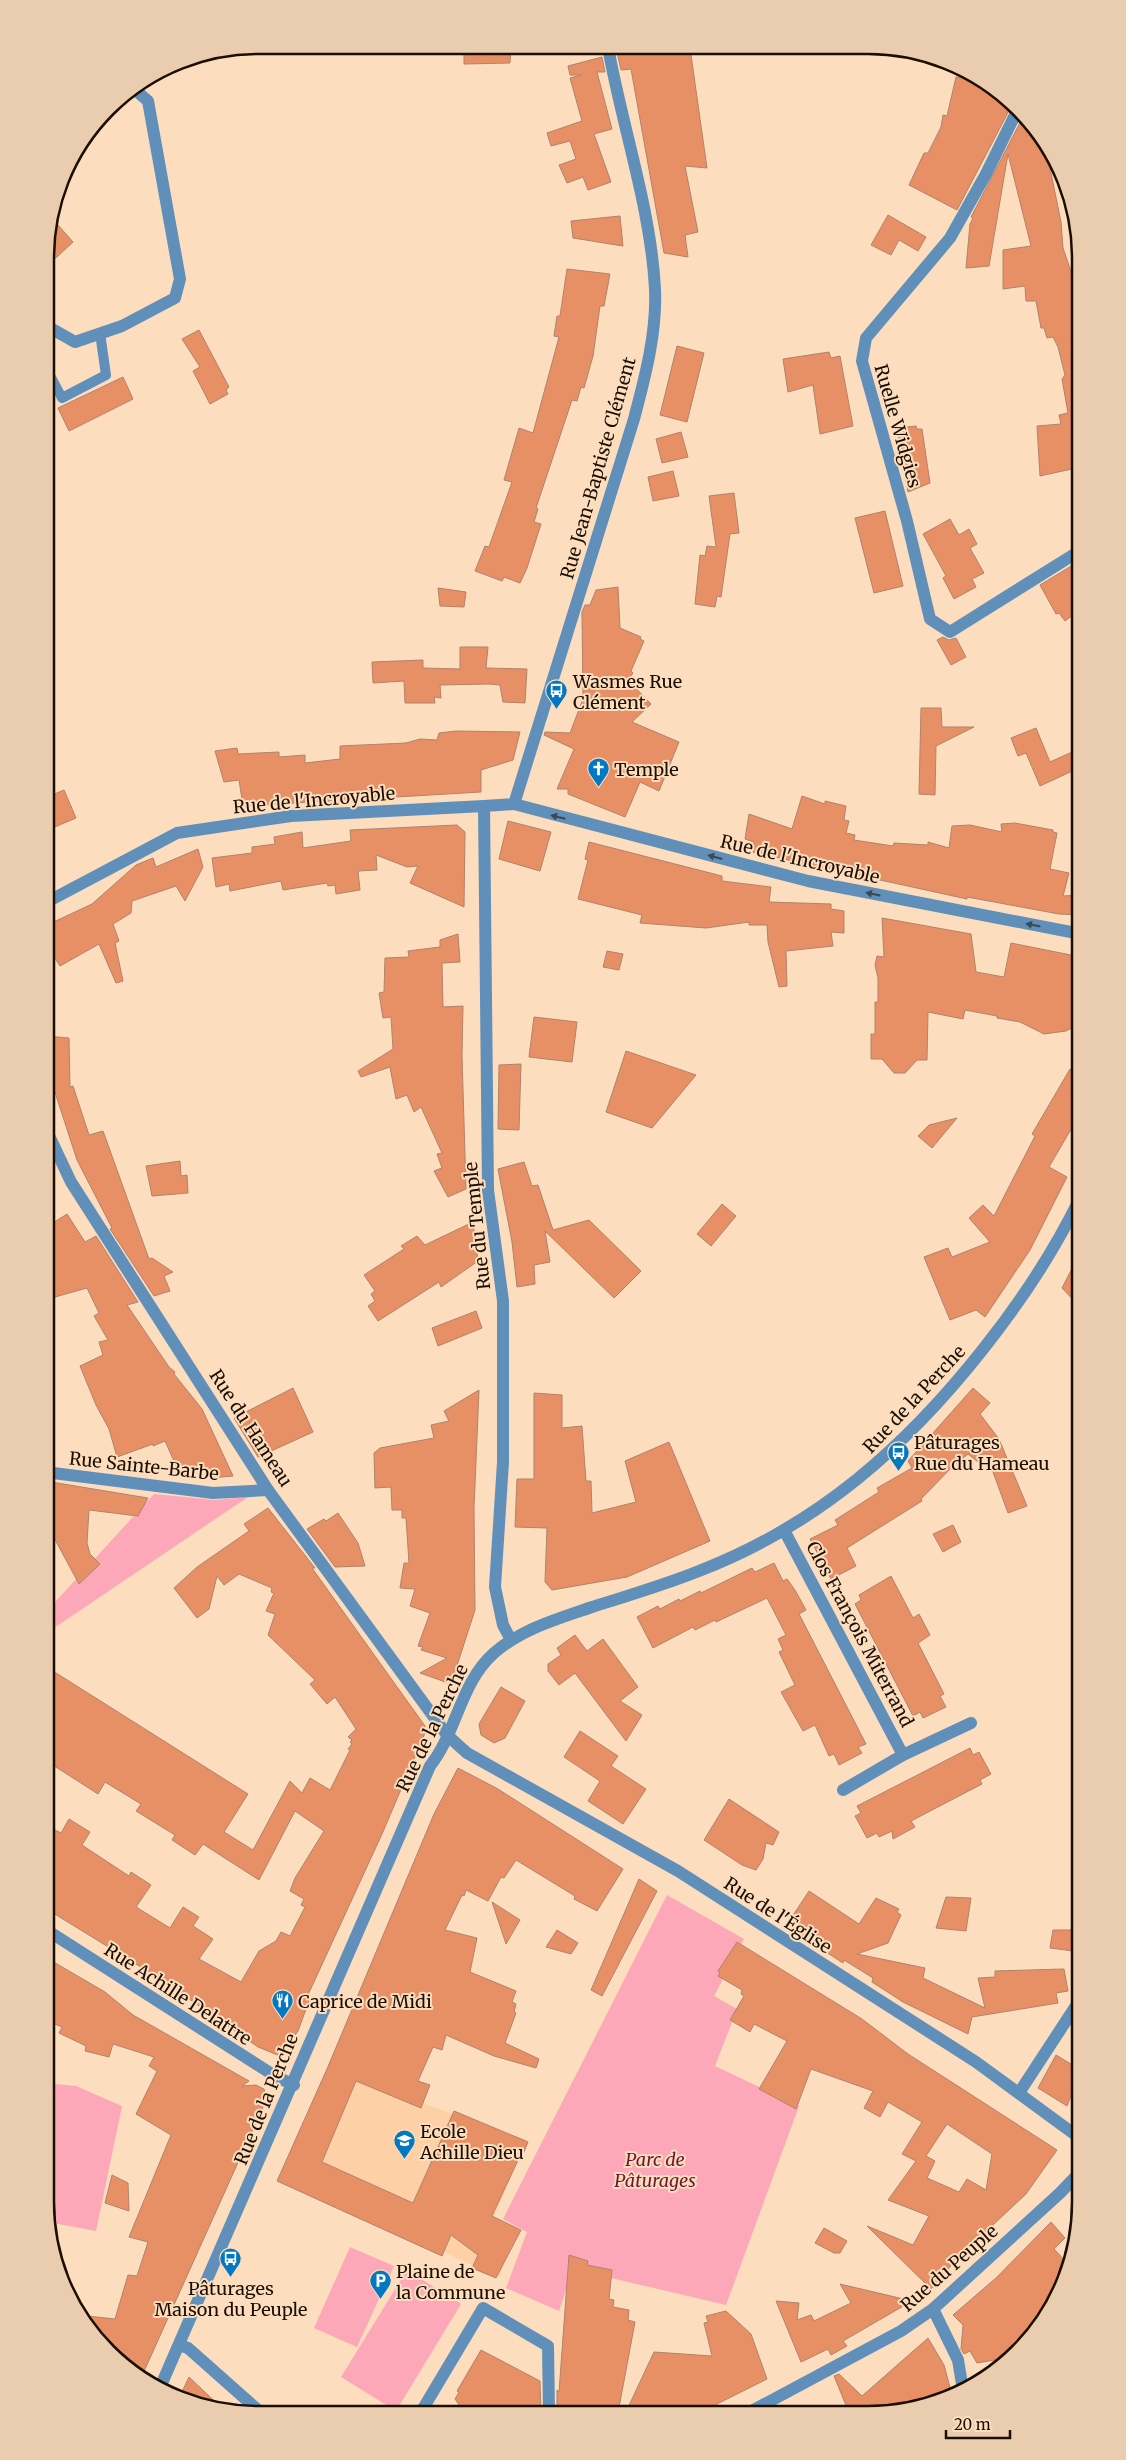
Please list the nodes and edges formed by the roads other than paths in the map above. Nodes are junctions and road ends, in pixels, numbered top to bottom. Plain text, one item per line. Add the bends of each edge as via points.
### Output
1 (610, 54) edge
2 (138, 92) edge
3 (1015, 115) edge
4 (54, 330) edge
5 (100, 333) junction
6 (54, 382) edge
7 (1072, 556) edge
8 (514, 804) junction
9 (484, 806) junction
10 (54, 898) edge
11 (1072, 932) edge
12 (54, 1146) edge
13 (1072, 1212) edge
14 (54, 1473) edge
15 (268, 1490) junction
16 (784, 1530) junction
17 (510, 1640) junction
18 (971, 1723) dead end
19 (447, 1735) junction
20 (903, 1755) junction
21 (843, 1790) dead end
22 (54, 1936) edge
23 (1072, 2012) edge
24 (294, 2085) junction
25 (1019, 2094) junction
26 (1072, 2133) edge
27 (1072, 2179) edge
28 (933, 2309) junction
29 (179, 2344) junction
30 (162, 2382) edge
31 (962, 2383) edge
32 (253, 2406) edge
33 (425, 2406) edge
34 (549, 2406) edge
35 (761, 2406) edge

1 - 8 street, Rue Jean-Baptiste Clément via 649,236 655,289 654,327 634,419
2 - 5 street via 148,101 180,279 175,298 122,326
3 - 7 street, Ruelle Widgies via 950,238 866,338 862,361 907,521 930,619 950,632
4 - 5 street via 75,342
5 - 6 lane via 106,376 62,398
8 - 9 street
11 -> 8 street, Rue de l'Incroyable via 808,881
9 - 10 street, Rue de l'Incroyable via 291,816 177,833
9 - 17 street, Rue du Temple via 488,1190 503,1302 503,1462 495,1587 503,1625
12 - 15 street, Rue du Hameau via 71,1182
13 - 16 street, Rue de la Perche via 1034,1282 941,1401 898,1446 863,1476
14 - 15 street, Rue Sainte-Barbe via 213,1493
15 - 19 street, Rue du Hameau
16 - 17 street, Rue de la Perche via 700,1571 552,1620
16 - 20 street, Clos François Miterrand
17 - 19 street, Rue de la Perche via 475,1675
18 - 20 street, Clos François Miterrand
19 - 24 street, Rue de la Perche via 430,1766 329,1995
19 - 25 street, Rue de l'Église via 467,1752 678,1871 976,2062
20 - 21 street, Clos François Miterrand
22 - 24 street, Rue Achille Delattre via 266,2071
23 - 25 street
24 - 29 street, Rue de la Perche
25 - 26 street, Rue de l'Église
27 - 28 street, Rue du Peuple
28 - 31 street via 958,2360
28 - 35 street, Rue du Peuple via 901,2331
29 - 30 street, Rue de la Perche
29 - 32 street via 188,2348
33 - 34 street via 483,2308 548,2346

